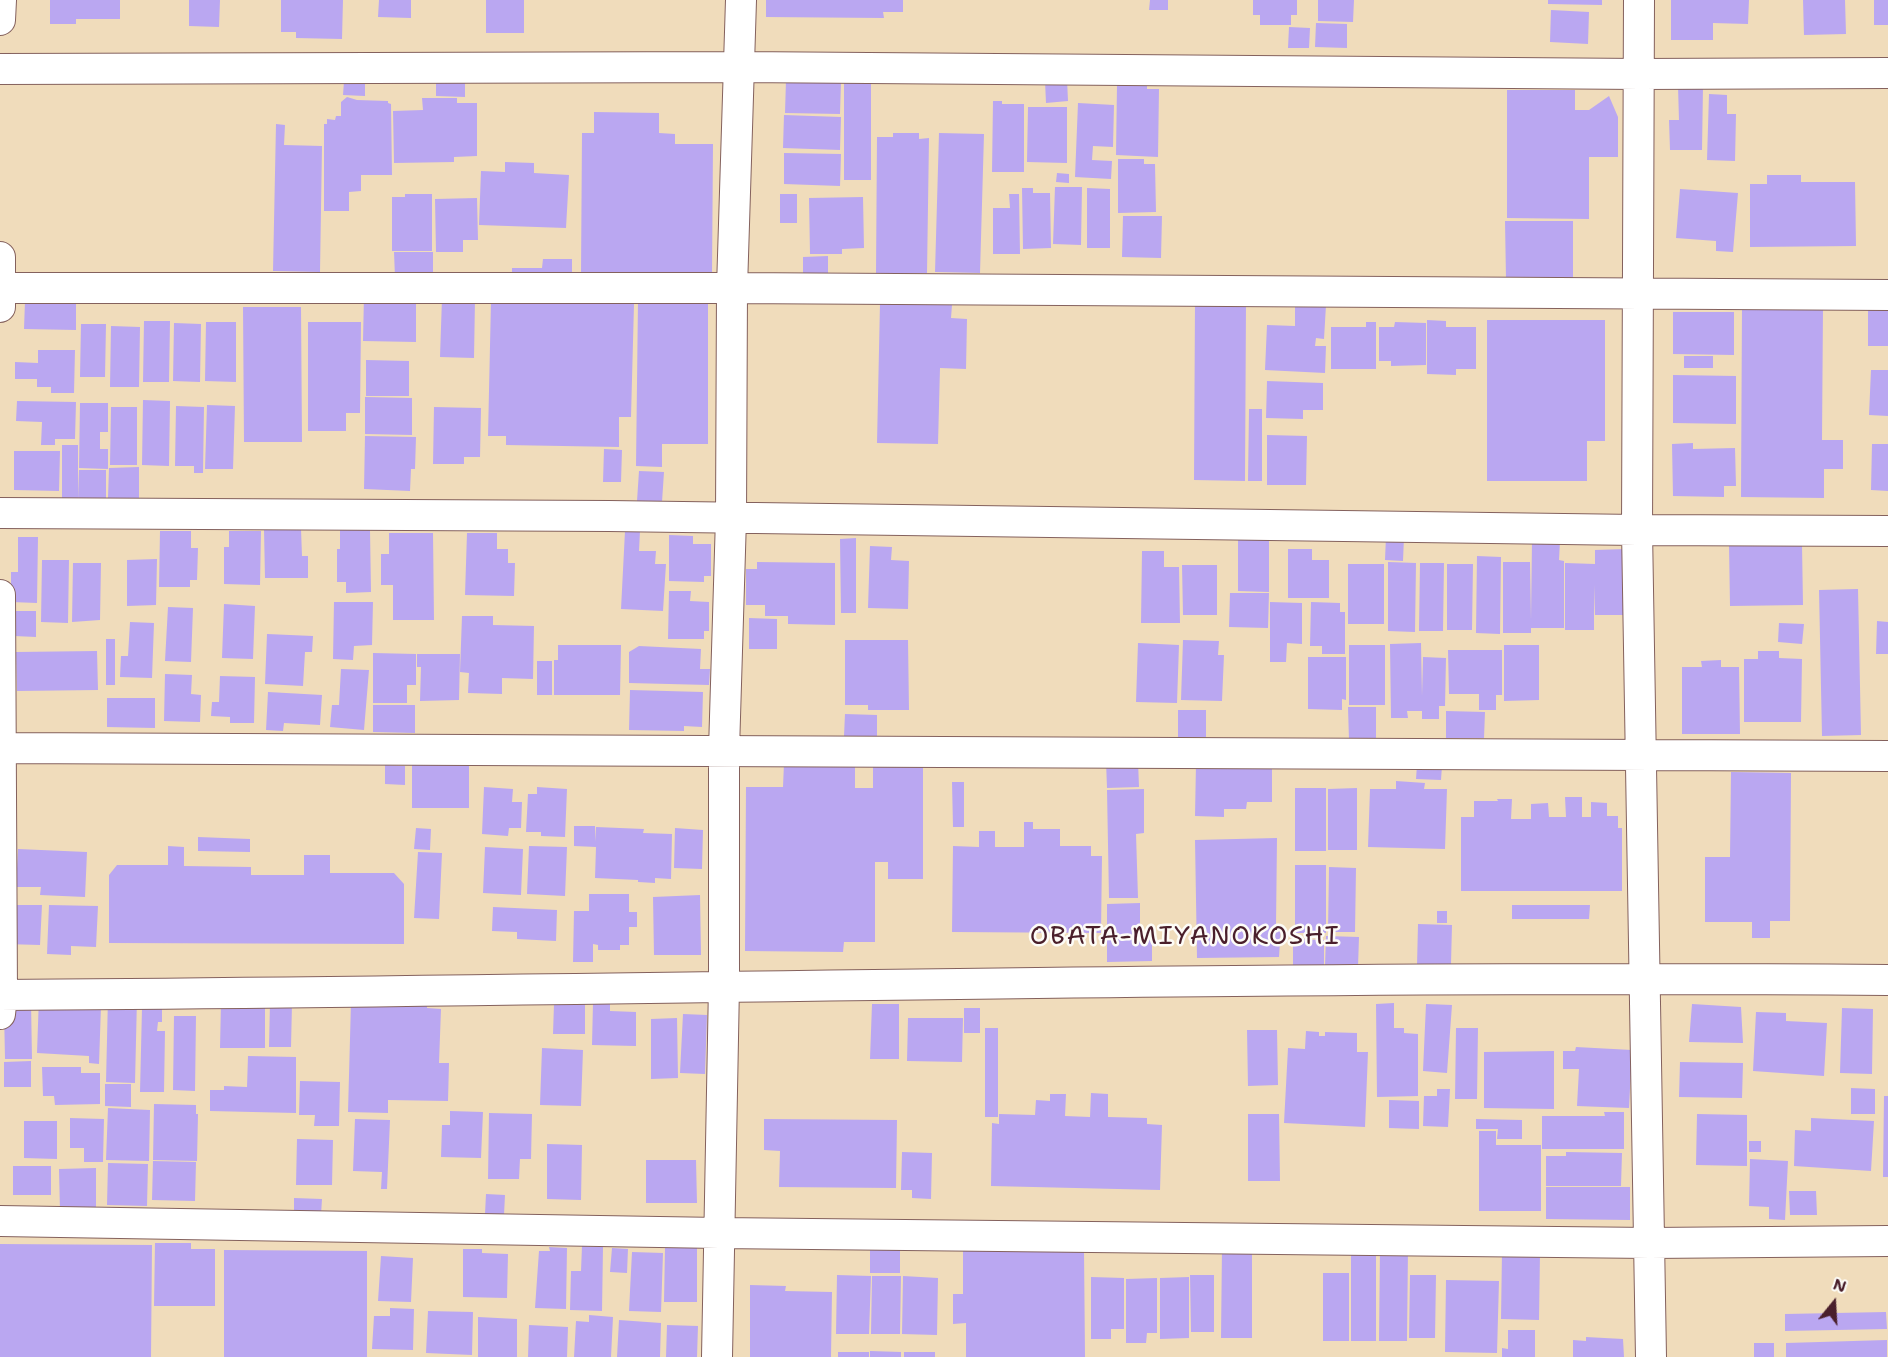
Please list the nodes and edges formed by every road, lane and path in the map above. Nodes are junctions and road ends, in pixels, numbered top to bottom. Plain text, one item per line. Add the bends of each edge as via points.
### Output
1 (1, 0) edge
2 (741, 0) edge
3 (1639, 0) edge
4 (0, 20) edge
5 (740, 66) junction
6 (0, 69) edge
7 (1888, 73) edge
8 (1640, 74) junction
9 (0, 257) edge
10 (0, 288) edge
11 (732, 288) junction
12 (1639, 294) junction
13 (1888, 295) edge
14 (0, 307) edge
15 (0, 513) edge
16 (731, 518) junction
17 (1637, 531) junction
18 (1888, 531) edge
19 (0, 595) edge
20 (0, 748) edge
21 (724, 750) junction
22 (1641, 755) junction
23 (1888, 756) edge
24 (1645, 978) junction
25 (1888, 980) edge
26 (724, 986) junction
27 (1, 1002) edge
28 (0, 1221) edge
29 (718, 1233) junction
30 (1888, 1241) edge
31 (1650, 1243) junction
32 (717, 1357) edge
33 (1652, 1357) edge

1 - 4 street
2 - 5 street
3 - 8 street
5 - 6 street
5 - 8 street
5 - 11 street
7 - 8 street
8 - 12 street
9 - 10 street
10 - 11 street
10 - 14 street
11 - 12 street
11 - 16 street
12 - 13 street
12 - 17 street
15 - 16 street
16 - 17 street
16 - 21 street
17 - 18 street
17 - 22 street
19 - 20 street
20 - 21 street
20 - 27 street
21 - 22 street
21 - 26 street
22 - 23 street
22 - 24 street
24 - 25 street
24 - 26 street
24 - 31 street
26 - 27 street
26 - 29 street
28 - 29 street
29 - 31 street
29 - 32 street
30 - 31 street
31 - 33 street

